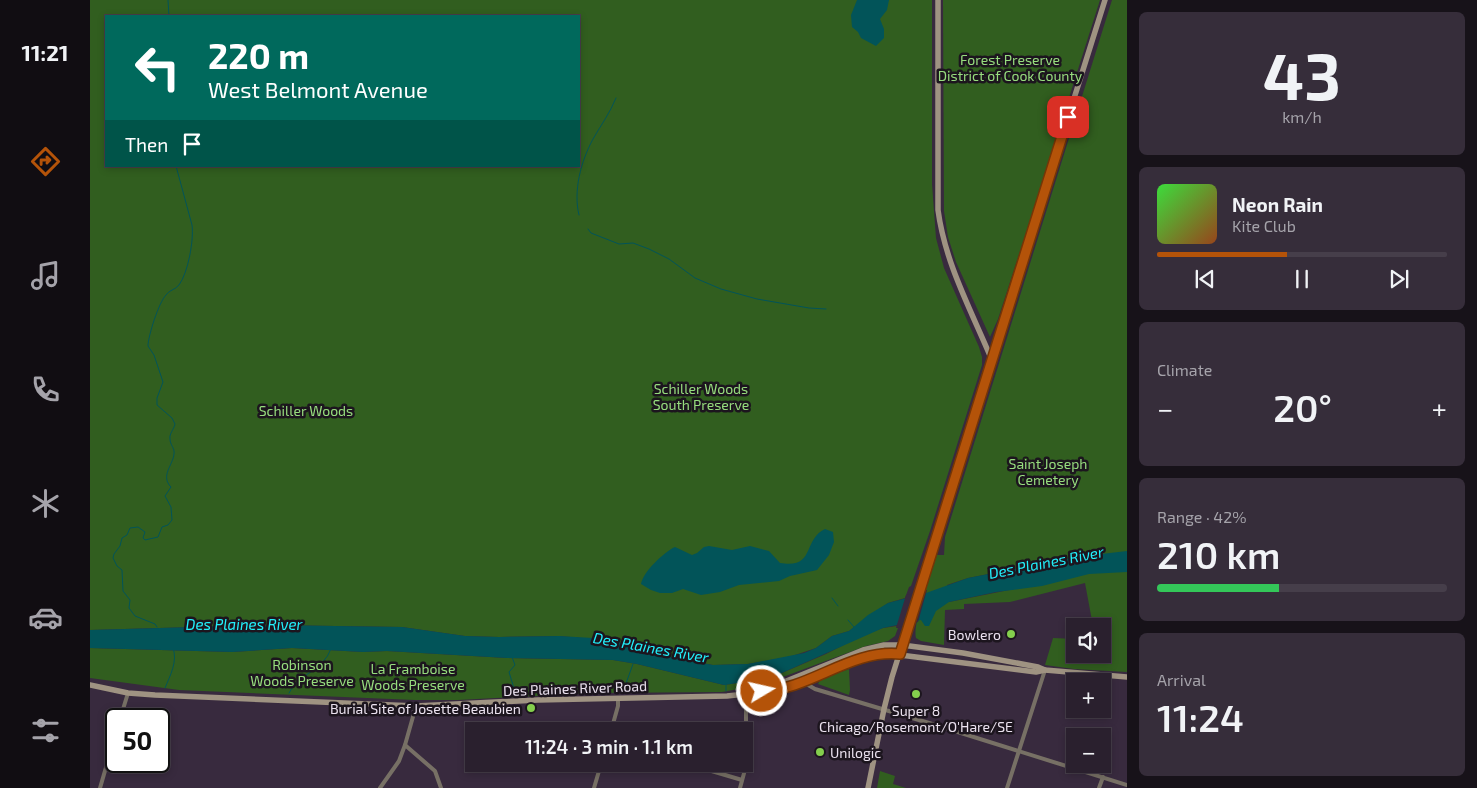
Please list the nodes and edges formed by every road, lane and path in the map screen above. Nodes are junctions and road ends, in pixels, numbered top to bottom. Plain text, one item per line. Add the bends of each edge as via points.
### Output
1 (938, 0) edge
2 (1105, 0) edge
3 (991, 358) junction
4 (902, 645) junction
5 (900, 654) junction
6 (1045, 670) junction
7 (1127, 677) edge
8 (803, 682) junction
9 (90, 685) edge
10 (762, 691) junction
11 (128, 692) junction
12 (746, 694) junction
13 (618, 698) junction
14 (416, 706) junction
15 (123, 708) edge
16 (884, 709) junction
17 (614, 722) edge
18 (405, 745) junction
19 (1019, 751) junction
20 (105, 771) edge
21 (599, 772) edge
22 (715, 772) edge
23 (1102, 778) junction
24 (742, 780) junction
25 (1127, 785) edge
26 (100, 788) edge
27 (380, 788) edge
28 (441, 788) edge
29 (594, 788) edge
30 (740, 788) edge
31 (868, 788) edge
32 (1007, 788) edge
33 (1099, 788) edge

1 - 3 main road via 938,210 944,245
2 - 3 main road
3 - 4 main road
4 - 5 main road
4 - 6 main road, Des Plaines River Road via 964,653
4 - 10 main road, Des Plaines River Road via 863,650
5 - 6 main road, Des Plaines River Road via 1036,672
5 - 8 main road, Des Plaines River Road via 866,656
5 - 16 main road
6 - 7 main road, Des Plaines River Road
6 - 19 street
8 - 10 main road, Des Plaines River Road via 774,691
8 - 16 street via 815,689
9 - 11 main road, Des Plaines River Road
10 - 12 main road, Des Plaines River Road
11 - 14 main road, Des Plaines River Road
11 - 15 street
12 - 13 main road, Des Plaines River Road
12 - 24 street via 746,766
13 - 14 main road, Des Plaines River Road
13 - 17 street
14 - 18 street
16 - 19 street
16 - 31 main road
18 - 27 street via 399,761
18 - 28 street via 435,771
19 - 23 street
19 - 32 street
20 - 26 street
21 - 29 street
22 - 24 street
23 - 25 street
23 - 33 street
24 - 30 street

